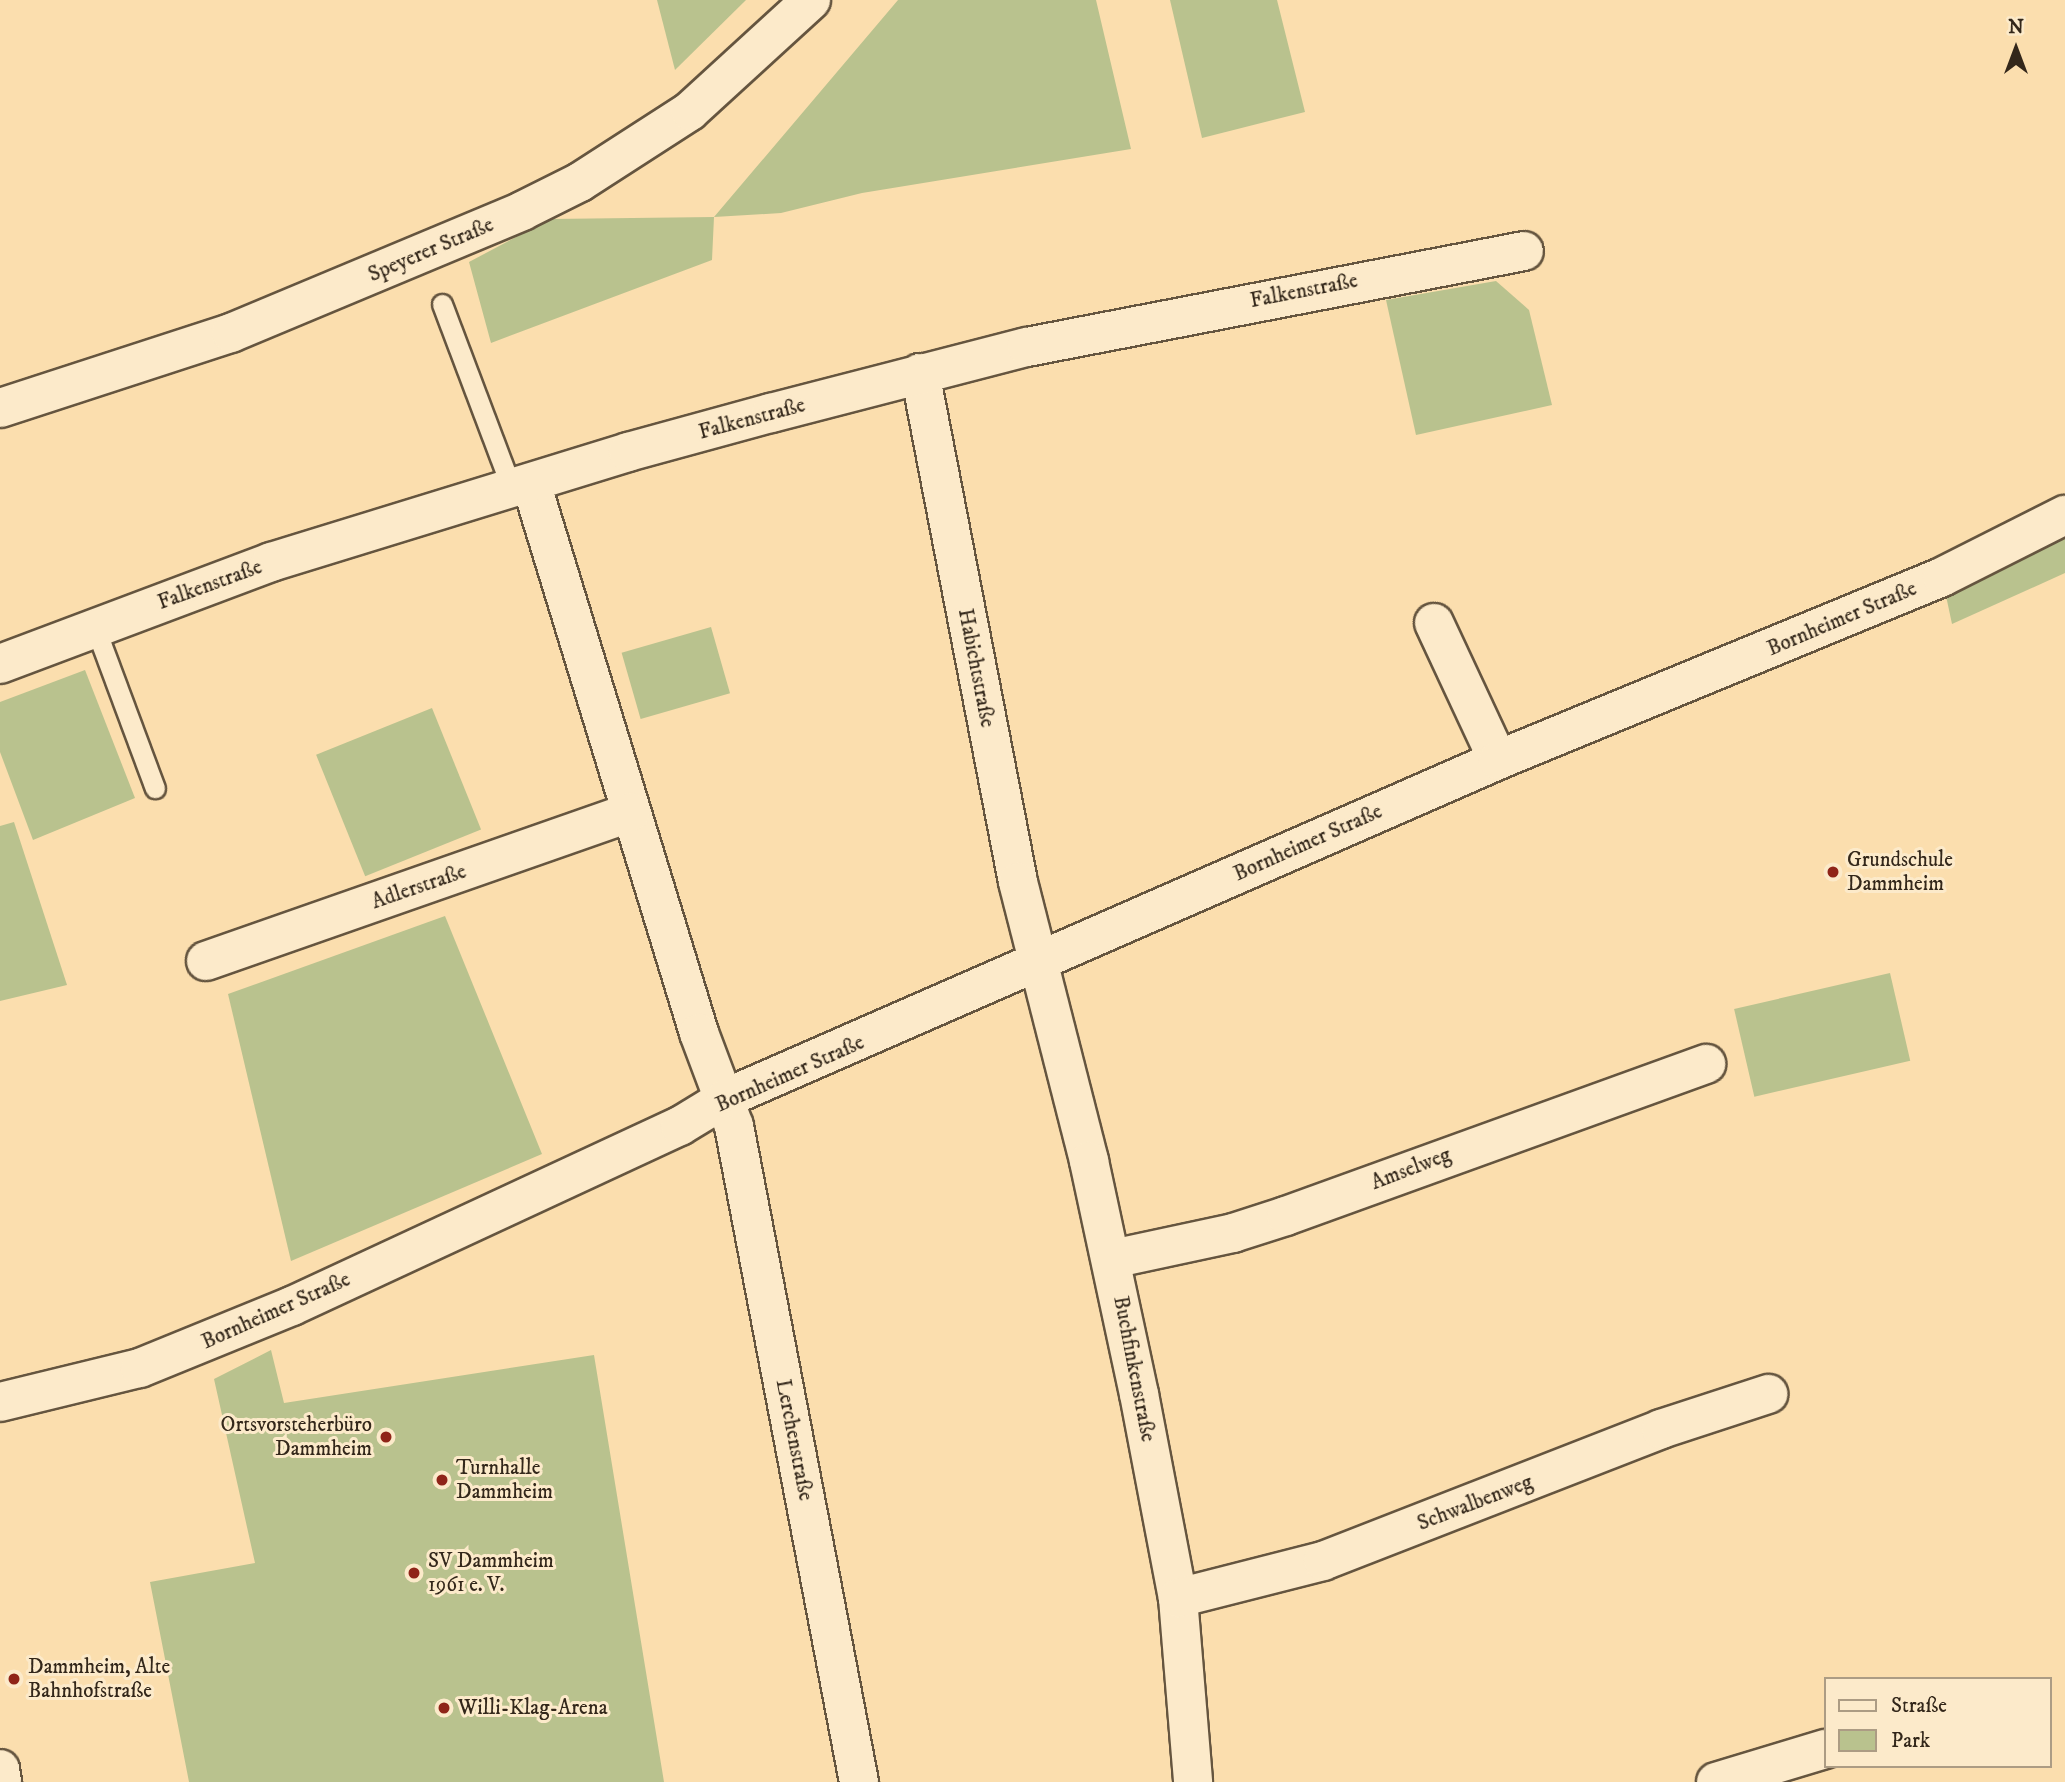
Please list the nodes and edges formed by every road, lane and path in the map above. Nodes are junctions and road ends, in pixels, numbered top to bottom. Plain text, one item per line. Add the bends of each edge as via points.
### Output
1 (811, 0) edge
2 (1524, 251) dead end
3 (442, 304) dead end
4 (920, 373) junction
5 (0, 408) edge
6 (522, 486) junction
7 (2065, 515) edge
8 (1434, 623) dead end
9 (95, 627) junction
10 (0, 664) edge
11 (1498, 760) junction
12 (155, 788) dead end
13 (631, 812) junction
14 (206, 961) dead end
15 (1037, 962) junction
16 (1706, 1064) dead end
17 (726, 1098) junction
18 (1112, 1259) junction
19 (1768, 1394) dead end
20 (0, 1402) edge
21 (1178, 1598) junction
22 (1824, 1749) edge
23 (0, 1769) edge
24 (2, 1782) edge
25 (859, 1782) edge
26 (1193, 1782) edge
27 (1716, 1782) edge

1 - 5 street, Speyerer Straße via 690,111 580,181 522,211 231,333
2 - 4 street, Falkenstraße via 1199,311
3 - 6 lane
4 - 6 street, Falkenstraße via 628,452
4 - 15 street, Habichtstraße
6 - 9 street, Falkenstraße via 271,562
6 - 13 street
7 - 11 street, Bornheimer Straße via 1942,576
8 - 11 street
9 - 10 street, Falkenstraße
9 - 12 lane
11 - 15 street, Bornheimer Straße
13 - 14 street, Adlerstraße
13 - 17 street via 699,1033
15 - 17 street, Bornheimer Straße
15 - 18 street, Buchfinkenstraße
16 - 18 street, Amselweg via 1286,1216 1233,1233
17 - 20 street, Bornheimer Straße via 680,1126 280,1311 141,1368
17 - 25 street, Lerchenstraße
18 - 21 street, Buchfinkenstraße
19 - 21 street, Schwalbenweg via 1661,1429 1323,1562
21 - 26 street, Buchfinkenstraße
22 - 27 street
23 - 24 street

